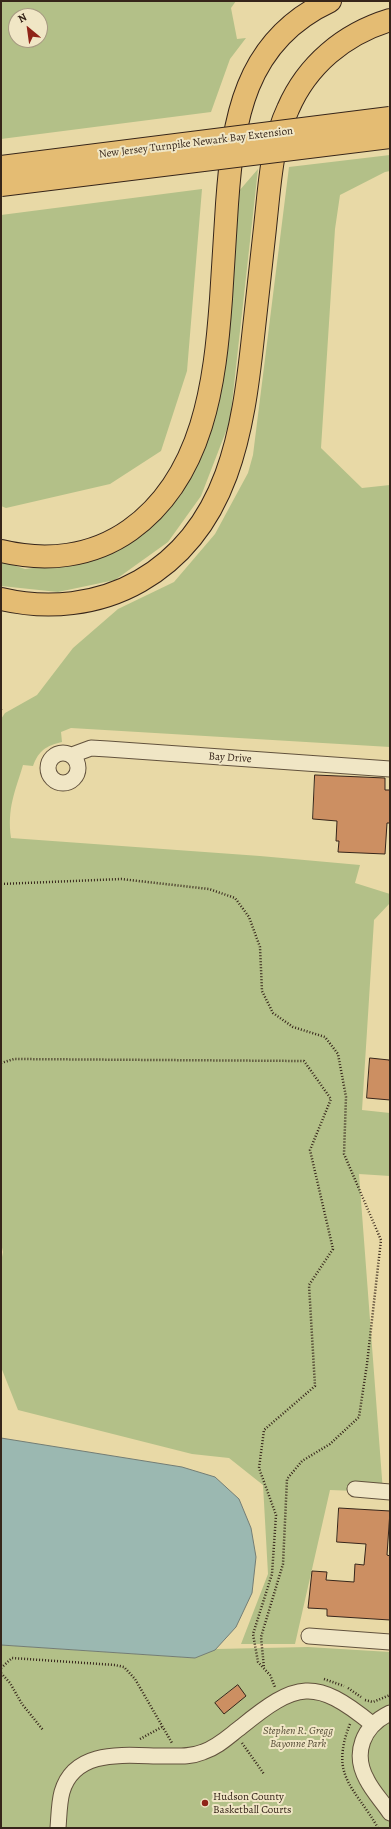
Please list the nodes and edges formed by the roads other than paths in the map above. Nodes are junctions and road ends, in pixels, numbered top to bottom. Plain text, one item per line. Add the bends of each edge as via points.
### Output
1 (330, 1) edge
2 (390, 20) edge
3 (390, 118) edge
4 (390, 137) edge
5 (1, 167) edge
6 (1, 185) edge
7 (1, 551) edge
8 (1, 598) edge
9 (72, 755) dead end
10 (390, 769) edge
11 (355, 1489) dead end
12 (390, 1492) edge
13 (309, 1636) dead end
14 (390, 1642) edge
15 (390, 1713) edge
16 (372, 1724) junction
17 (390, 1814) edge
18 (58, 1828) edge

1 - 7 highway via 301,18 275,42 256,70 242,103 231,155 213,382 199,434 176,481 162,501 145,518 116,539 94,548 47,557
2 - 8 highway via 359,32 330,52 299,88 284,119 272,167 244,412 228,469 203,521 190,539 164,564 141,580 115,593 92,600 58,605
3 - 5 highway, New Jersey Turnpike Newark Bay Extension, bridge
4 - 6 highway, New Jersey Turnpike Newark Bay Extension, bridge
9 - 10 street, Bay Drive via 90,748
11 - 12 street
13 - 14 street
15 - 16 street
16 - 17 street via 362,1743 362,1767 367,1781
16 - 18 street via 350,1706 332,1696 314,1691 276,1690 269,1704 219,1744 203,1752 186,1756 111,1756 85,1762 74,1771 62,1792

